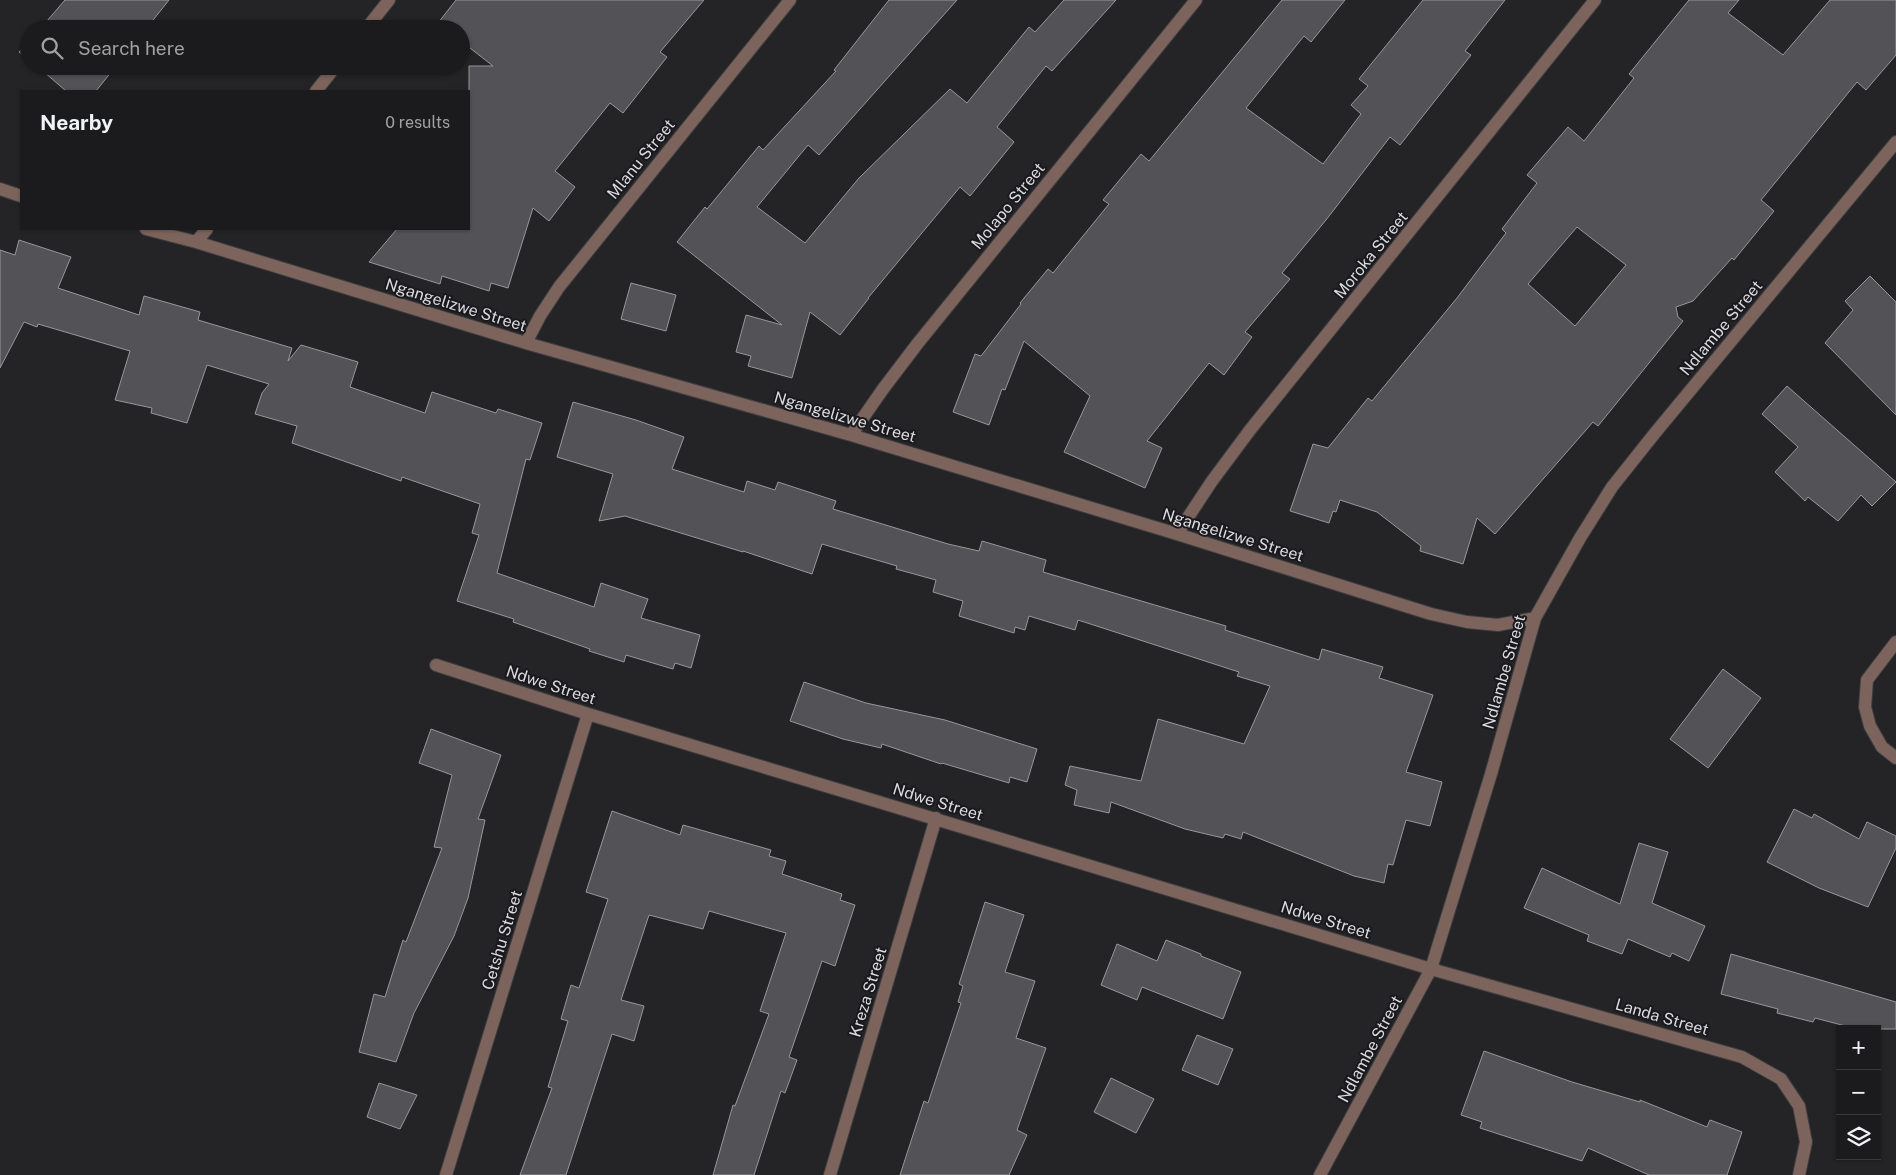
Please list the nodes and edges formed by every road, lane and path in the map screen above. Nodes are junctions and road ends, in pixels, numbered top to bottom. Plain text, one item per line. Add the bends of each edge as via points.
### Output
1 (389, 0) edge
2 (790, 0) edge
3 (1196, 0) edge
4 (1595, 0) edge
5 (373, 20) edge
6 (329, 75) edge
7 (317, 90) edge
8 (1896, 142) edge
9 (0, 189) edge
10 (20, 196) edge
11 (150, 230) edge
12 (206, 230) edge
13 (196, 242) junction
14 (526, 343) junction
15 (851, 435) junction
16 (1177, 534) junction
17 (1535, 618) junction
18 (1896, 642) edge
19 (436, 666) dead end
20 (588, 714) junction
21 (1896, 758) edge
22 (936, 818) junction
23 (1431, 969) junction
24 (446, 1175) edge
25 (830, 1175) edge
26 (1320, 1175) edge
27 (1799, 1175) edge

1 - 5 street
2 - 14 street, Mlanu Street via 559,287
3 - 15 street, Molapo Street via 918,342
4 - 16 street, Moroka Street via 1250,430
6 - 7 street
8 - 17 street, Ndlambe Street via 1612,487
9 - 10 street
11 - 13 street, Ngangelizwe Street
12 - 13 street
13 - 14 street, Ngangelizwe Street
14 - 15 street, Ngangelizwe Street
15 - 16 street, Ngangelizwe Street
16 - 17 street, Ngangelizwe Street via 1431,614 1498,625
17 - 23 street, Ndlambe Street
18 - 21 street via 1867,680 1865,707 1870,726 1882,747
19 - 20 street, Ndwe Street
20 - 22 street, Ndwe Street
20 - 24 street, Cetshu Street
22 - 23 street, Ndwe Street
22 - 25 street, Kreza Street
23 - 26 street, Ndlambe Street
23 - 27 street, Landa Street via 1742,1057 1781,1078 1799,1106 1806,1142

